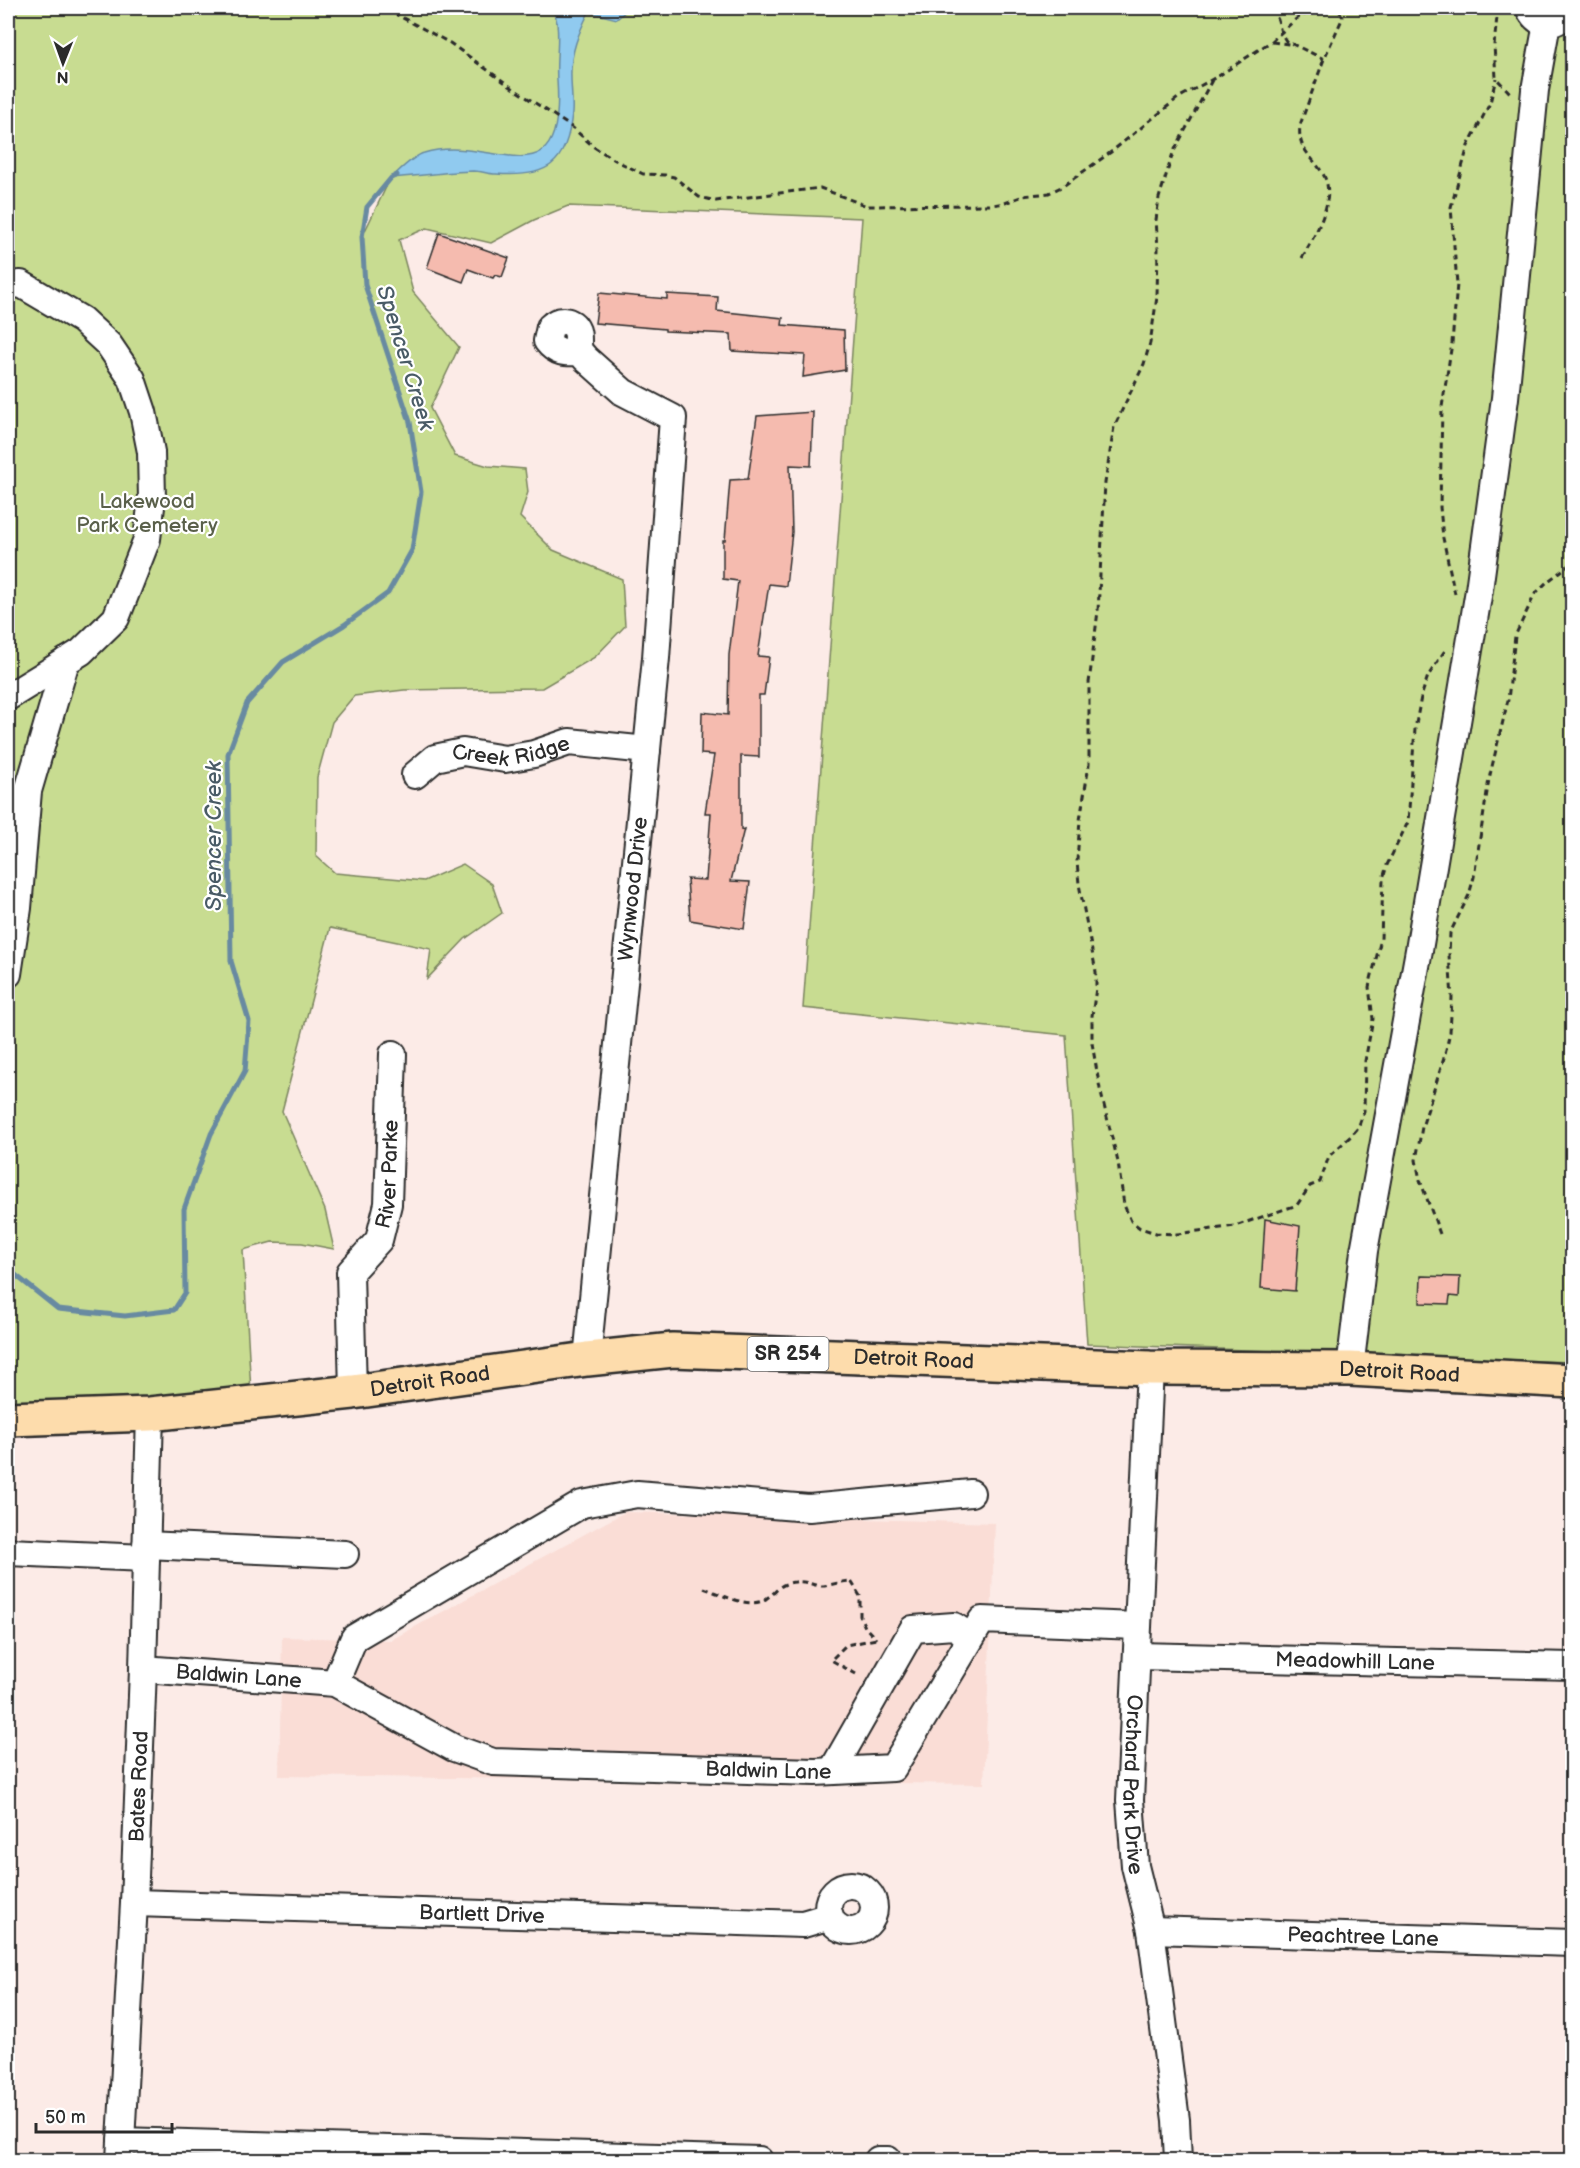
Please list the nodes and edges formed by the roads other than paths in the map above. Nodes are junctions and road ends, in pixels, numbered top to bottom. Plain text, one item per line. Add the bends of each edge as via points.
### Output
1 (1572, 8) edge
2 (1538, 15) edge
3 (8, 285) edge
4 (580, 352) dead end
5 (66, 661) junction
6 (8, 698) edge
7 (647, 750) junction
8 (415, 775) dead end
9 (8, 974) edge
10 (393, 1054) dead end
11 (587, 1359) junction
12 (1150, 1368) junction
13 (1350, 1369) junction
14 (1572, 1381) edge
15 (353, 1392) junction
16 (150, 1414) junction
17 (8, 1419) edge
18 (971, 1493) dead end
19 (8, 1552) edge
20 (146, 1552) junction
21 (345, 1554) dead end
22 (1137, 1626) junction
23 (971, 1637) junction
24 (1137, 1656) junction
25 (1572, 1666) edge
26 (143, 1669) junction
27 (335, 1683) junction
28 (832, 1771) junction
29 (134, 1903) junction
30 (830, 1916) dead end
31 (1151, 1930) junction
32 (1572, 1943) edge
33 (120, 2151) edge
34 (759, 2160) edge
35 (878, 2160) edge
36 (888, 2160) edge
37 (1178, 2160) edge

1 - 2 street via 1556,23
2 - 13 street via 1533,109 1505,398 1481,578 1364,1251
3 - 5 street via 21,284 82,320 109,345 132,379 151,452 152,499 147,539 116,618
4 - 7 street, Wynwood Drive via 623,392 673,418
5 - 6 street
5 - 9 street via 28,791
7 - 8 street, Creek Ridge via 569,742 505,759 463,752 435,758
7 - 11 street, Wynwood Drive
10 - 15 street, River Parke via 388,1204 379,1240 350,1272
11 - 12 main road, Detroit Road / SR 254 via 673,1350
11 - 15 main road, Detroit Road / SR 254
12 - 13 main road, Detroit Road / SR 254
12 - 22 street, Orchard Park Drive
13 - 14 main road, Detroit Road / SR 254
15 - 16 main road, Detroit Road / SR 254
16 - 17 main road, Detroit Road / SR 254
16 - 20 street, Bates Road
18 - 27 street via 810,1508 637,1494 582,1504 354,1638
19 - 20 street
20 - 21 street
20 - 26 street, Bates Road
22 - 23 street, Baldwin Lane via 982,1620
22 - 24 street, Orchard Park Drive
23 - 28 street, Baldwin Lane via 893,1768
23 - 28 street via 954,1626 913,1629
24 - 25 street, Meadowhill Lane
24 - 31 street, Orchard Park Drive via 1130,1800 1135,1866
26 - 27 street, Baldwin Lane
26 - 29 street, Bates Road
27 - 28 street, Baldwin Lane via 454,1748 493,1762
29 - 30 street, Bartlett Drive via 803,1924
29 - 33 street, Bates Road
31 - 32 street, Peachtree Lane
31 - 37 street, Orchard Park Drive
33 - 34 street
35 - 36 street

